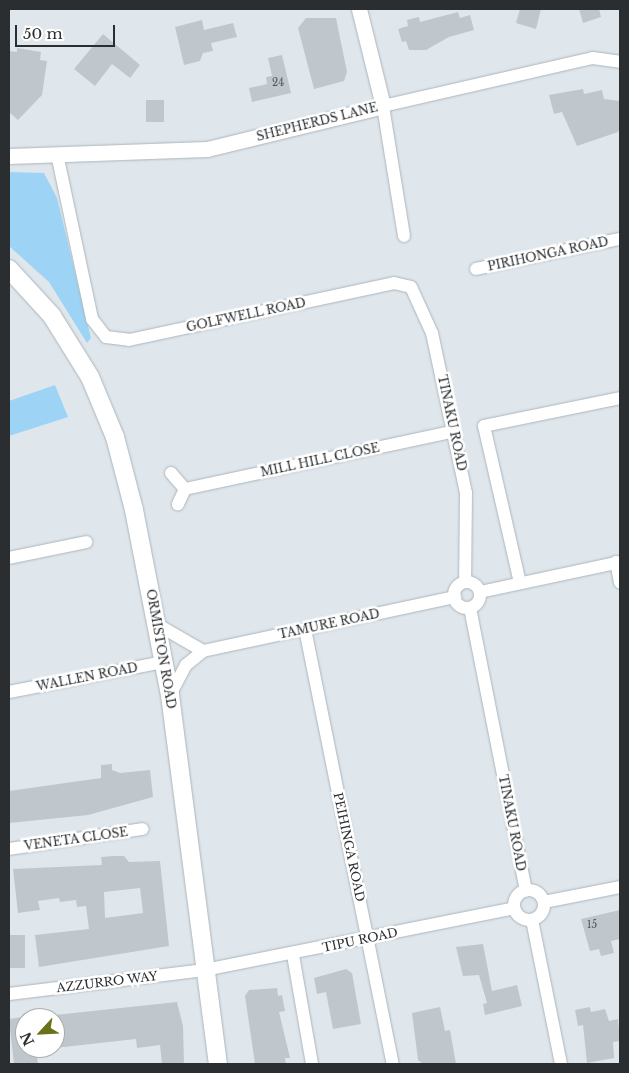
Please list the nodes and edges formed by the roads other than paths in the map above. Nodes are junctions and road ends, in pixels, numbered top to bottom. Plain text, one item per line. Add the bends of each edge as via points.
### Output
1 (359, 9) edge
2 (620, 62) edge
3 (383, 106) junction
4 (57, 154) junction
5 (9, 156) edge
6 (404, 236) dead end
7 (620, 239) edge
8 (9, 269) edge
9 (476, 269) dead end
10 (394, 283) joint
11 (620, 398) edge
12 (455, 431) junction
13 (171, 474) dead end
14 (185, 489) junction
15 (178, 504) dead end
16 (86, 542) dead end
17 (9, 558) edge
18 (618, 562) edge
19 (465, 582) junction
20 (620, 582) edge
21 (520, 583) junction
22 (480, 592) junction
23 (454, 597) junction
24 (470, 608) junction
25 (158, 625) junction
26 (305, 629) junction
27 (202, 651) junction
28 (164, 662) junction
29 (9, 692) edge
30 (170, 695) junction
31 (143, 829) dead end
32 (9, 849) edge
33 (620, 887) edge
34 (526, 891) junction
35 (544, 902) junction
36 (514, 908) junction
37 (532, 920) junction
38 (368, 938) junction
39 (293, 955) junction
40 (205, 970) junction
41 (9, 994) edge
42 (218, 1064) edge
43 (312, 1064) edge
44 (393, 1064) edge
45 (561, 1064) edge

1 - 3 street
2 - 3 street, SHEPHERDS LANE via 593,58
3 - 4 street, SHEPHERDS LANE via 207,149
3 - 6 street
4 - 5 street, SHEPHERDS LANE
4 - 10 street, GOLFWELL ROAD via 98,332 129,340
7 - 9 street, PIRIHONGA ROAD
8 - 25 main road, ORMISTON ROAD via 63,331 102,404 134,510
10 - 12 street, TINAKU ROAD via 411,287 423,308
11 - 21 street via 484,426
12 - 14 street, MILL HILL CLOSE
12 - 19 street, TINAKU ROAD via 466,493
13 - 14 street
14 - 15 street
16 - 17 street
18 - 20 street
18 - 21 street
19 - 22 street via 476,585
19 - 23 street via 458,586
21 - 22 street
22 - 24 street via 479,600
23 - 24 street via 462,607
23 - 26 street, TAMURE ROAD
24 - 34 street, TINAKU ROAD
25 - 27 street
25 - 28 main road, ORMISTON ROAD
26 - 27 street, TAMURE ROAD
26 - 38 street, PEIHINGA ROAD
27 - 30 street via 186,665
28 - 29 street, WALLEN ROAD
28 - 30 main road, ORMISTON ROAD
30 - 40 main road, ORMISTON ROAD
31 - 32 street, VENETA CLOSE
33 - 35 street
34 - 35 street via 535,892
34 - 36 street via 515,899
35 - 37 street via 543,911
36 - 37 street via 523,919
36 - 38 street, TIPU ROAD
37 - 45 street
38 - 39 street, TIPU ROAD
38 - 44 street, PEIHINGA ROAD
39 - 40 street, TIPU ROAD
39 - 43 street
40 - 41 street, AZZURRO WAY
40 - 42 main road, ORMISTON ROAD

